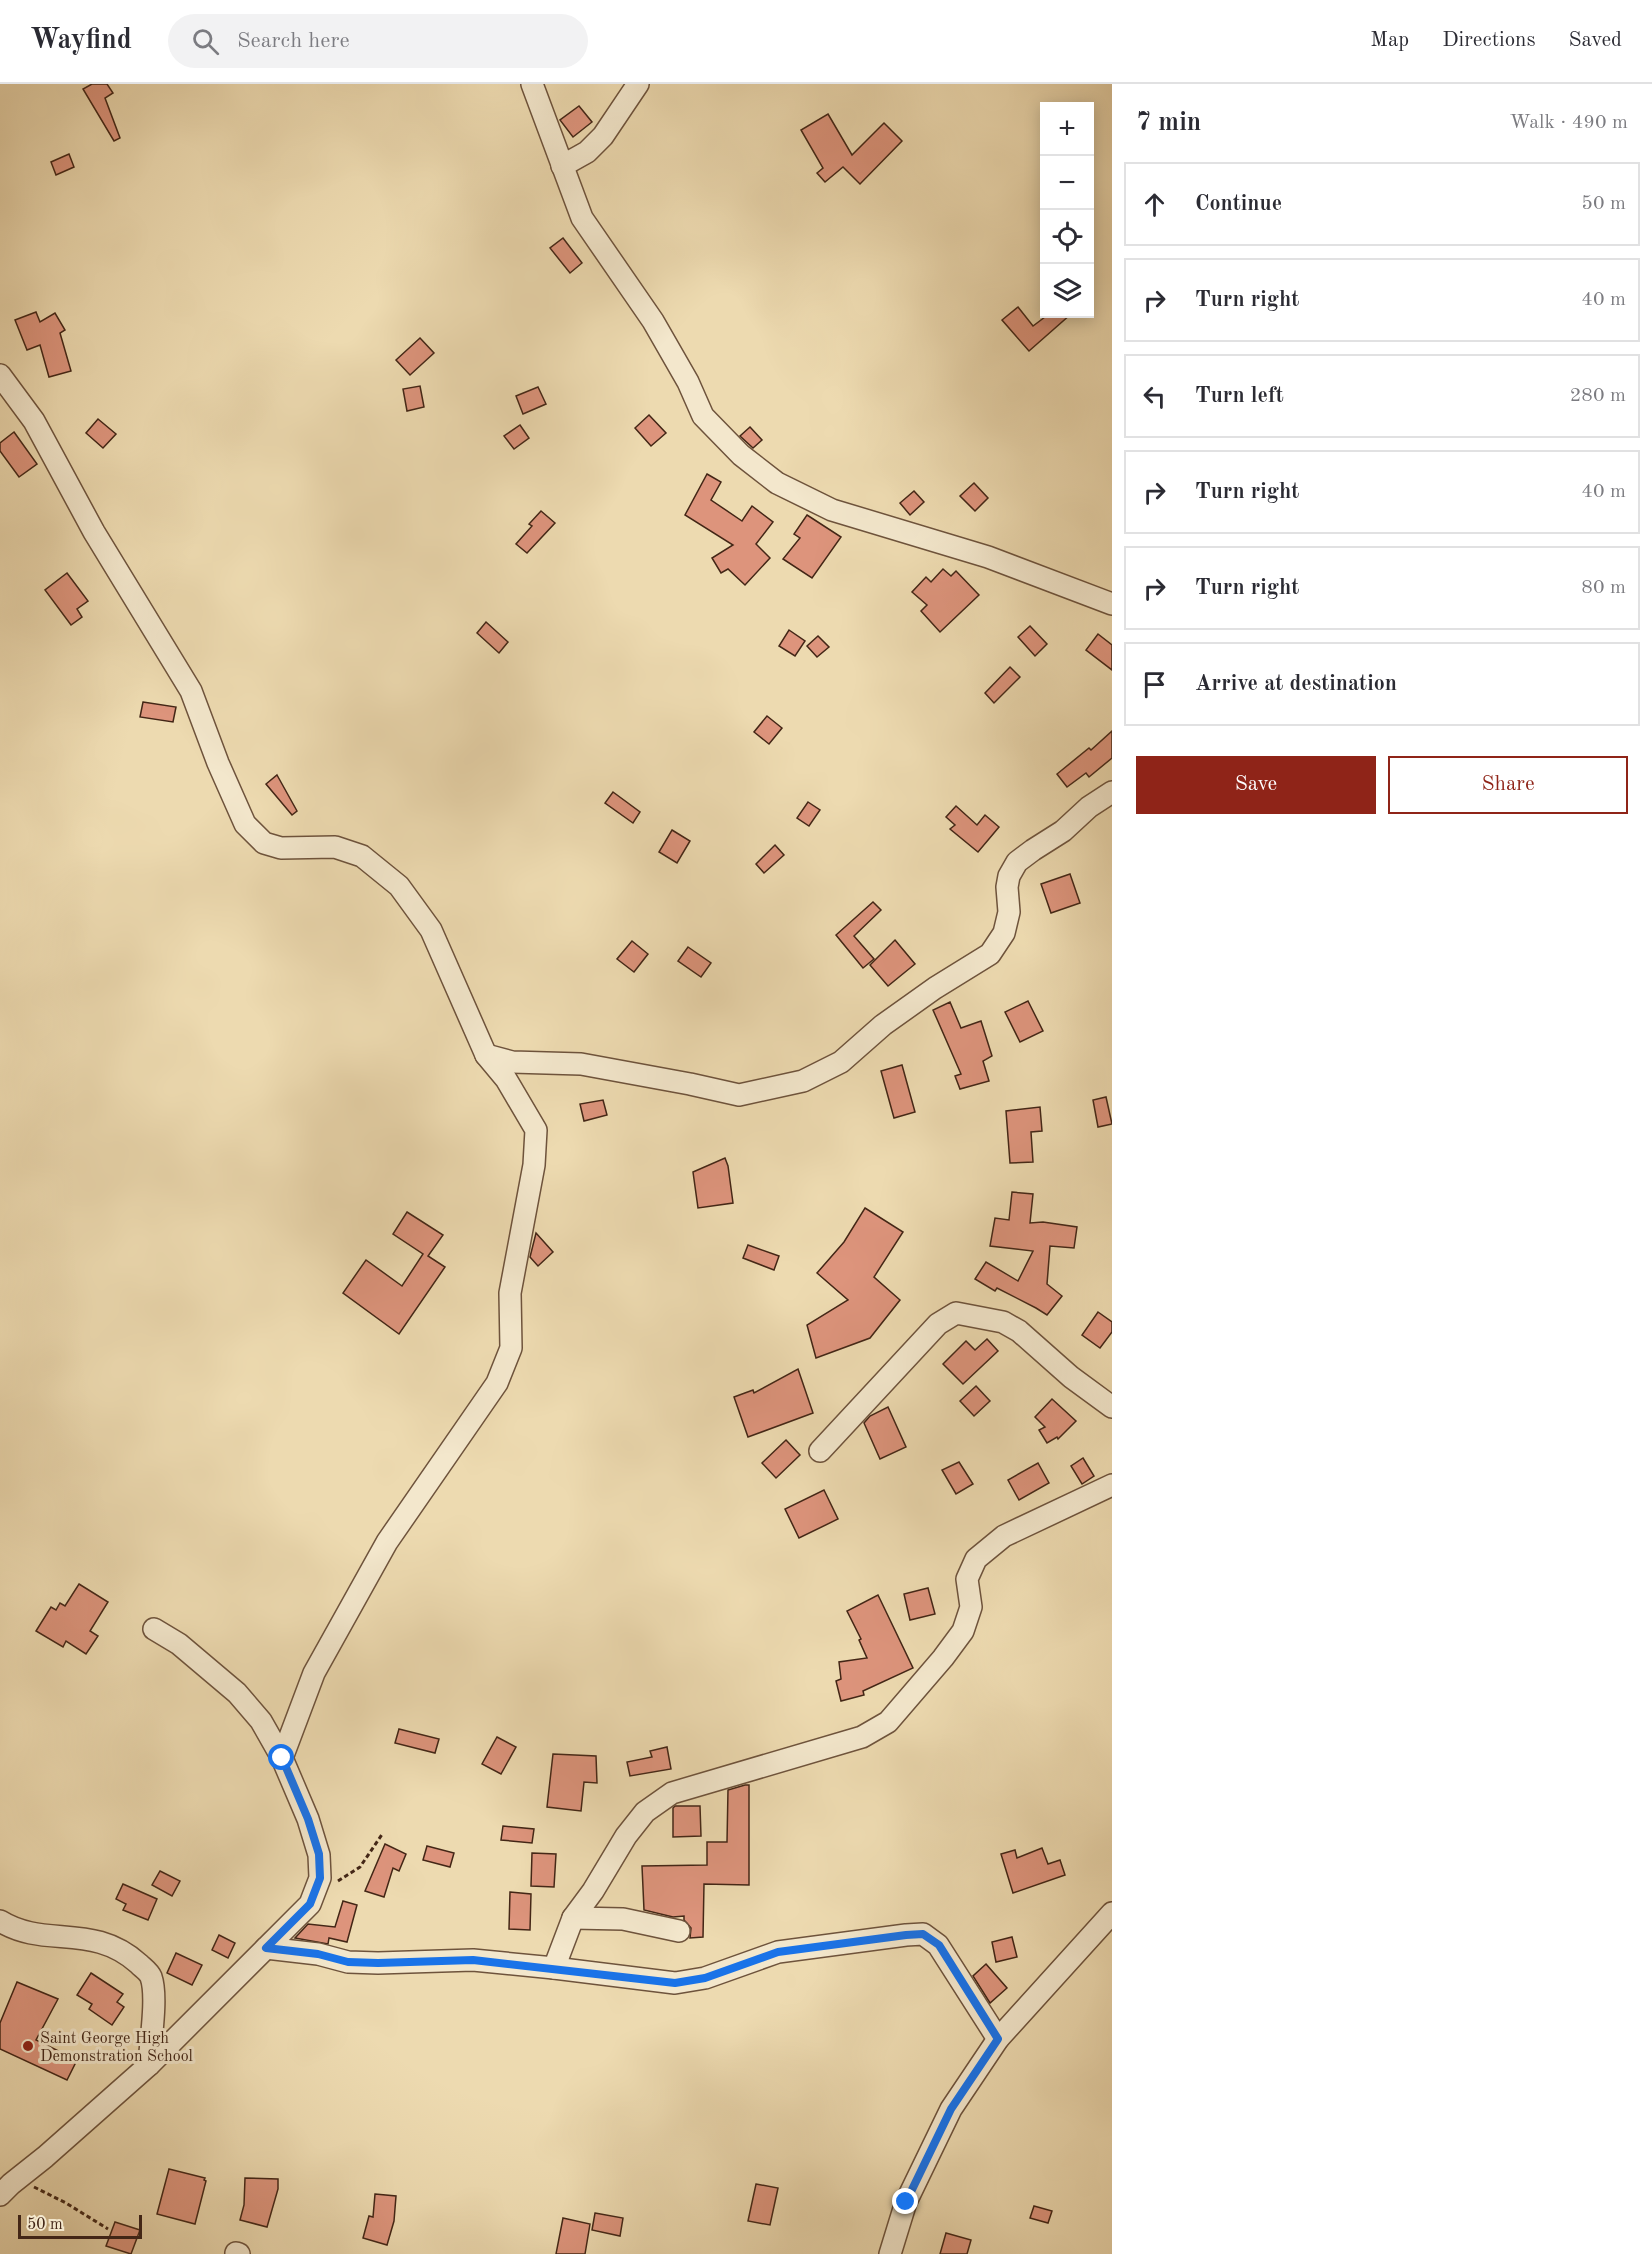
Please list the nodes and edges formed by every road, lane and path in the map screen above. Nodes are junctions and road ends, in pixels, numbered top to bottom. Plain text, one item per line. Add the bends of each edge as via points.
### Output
1 (532, 84) edge
2 (638, 84) edge
3 (562, 166) junction
4 (0, 375) edge
5 (1112, 604) edge
6 (1112, 792) edge
7 (486, 1055) junction
8 (1112, 1407) edge
9 (820, 1451) dead end
10 (1112, 1485) edge
11 (154, 1629) dead end
12 (282, 1758) junction
13 (383, 1833) dead end
14 (315, 1892) junction
15 (1112, 1913) edge
16 (573, 1918) junction
17 (0, 1921) edge
18 (679, 1930) dead end
19 (266, 1948) junction
20 (554, 1968) junction
21 (998, 2039) junction
22 (149, 2065) junction
23 (25, 2173) junction
24 (0, 2195) edge
25 (108, 2229) dead end
26 (890, 2254) edge

1 - 3 street
2 - 3 street via 603,136
3 - 5 street via 582,218 653,321 703,416 741,455 777,483 832,510 988,557
4 - 7 street via 34,421 94,532 191,691 245,824 264,843 281,848 335,847 362,856 399,886 431,930
6 - 7 street via 1017,862 1009,876 1009,912 1004,933 990,954 892,1019 841,1062 803,1081 739,1095 581,1064 512,1062
7 - 12 street via 506,1079 536,1130 534,1165 510,1293 512,1348 497,1383 387,1542 314,1673
8 - 9 street via 1019,1331 1003,1322 956,1313 938,1324
10 - 16 street via 1004,1536 976,1559 967,1579 970,1607 963,1631 888,1722 862,1737 672,1793 645,1812
11 - 12 street via 179,1644 237,1693 261,1721
12 - 14 street via 319,1854 320,1878
13 - 14 path via 360,1867
14 - 19 street via 310,1904
15 - 21 street
16 - 18 street via 623,1919
16 - 20 street
17 - 22 street via 31,1934 101,1941 132,1957 151,1975
19 - 20 street via 348,1962 473,1960
19 - 22 street
20 - 21 street via 675,1983 705,1978 778,1952 923,1934 939,1945
21 - 26 street via 951,2109 906,2202
22 - 23 street
23 - 24 street
23 - 25 path via 35,2188

